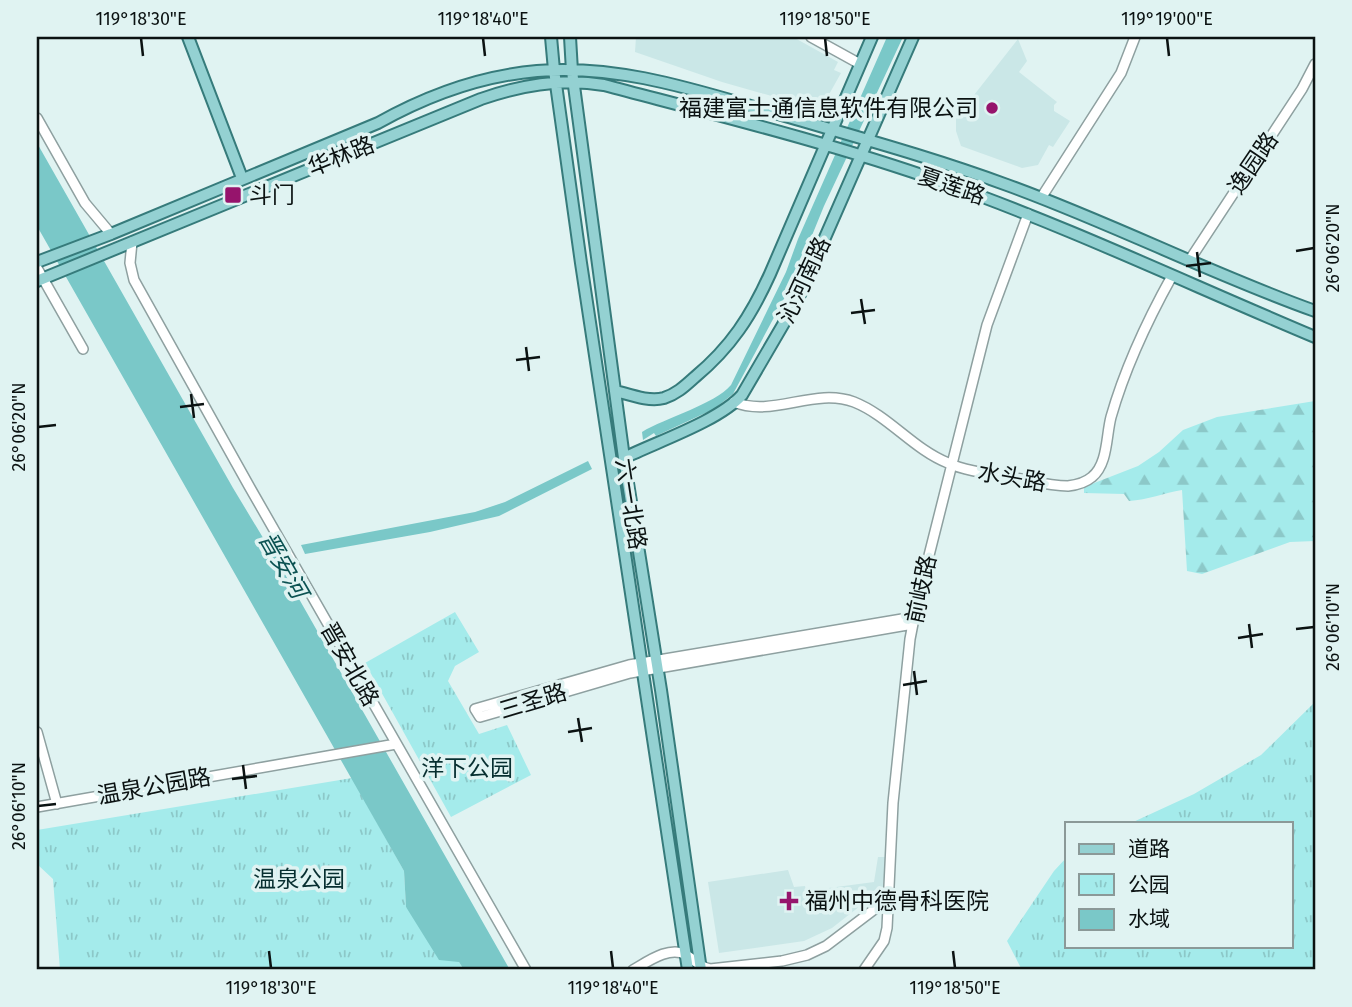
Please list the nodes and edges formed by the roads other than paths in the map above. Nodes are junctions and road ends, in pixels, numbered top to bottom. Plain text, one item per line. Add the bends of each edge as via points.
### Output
1 (188, 37) edge
2 (551, 37) edge
3 (570, 37) edge
4 (811, 37) edge
5 (872, 37) edge
6 (913, 37) edge
7 (1135, 37) edge
8 (860, 64) junction
9 (1315, 64) edge
10 (554, 70) junction
11 (572, 76) junction
12 (556, 83) junction
13 (37, 118) edge
14 (832, 130) junction
15 (868, 140) junction
16 (826, 145) junction
17 (861, 155) junction
18 (242, 178) junction
19 (1041, 198) junction
20 (1028, 214) junction
21 (107, 236) junction
22 (132, 242) junction
23 (1189, 261) junction
24 (37, 262) edge
25 (39, 276) edge
26 (1172, 276) junction
27 (1315, 311) edge
28 (1315, 337) edge
29 (83, 349) dead end
30 (617, 391) junction
31 (734, 402) junction
32 (624, 458) junction
33 (950, 465) junction
34 (914, 620) junction
35 (657, 664) junction
36 (641, 666) junction
37 (37, 732) edge
38 (396, 744) junction
39 (57, 804) junction
40 (37, 807) edge
41 (888, 899) junction
42 (686, 955) junction
43 (701, 968) edge
44 (526, 970) edge
45 (633, 970) edge
46 (688, 970) edge
47 (864, 970) edge

1 - 18 main road
2 - 10 main road
3 - 11 main road, 六一北路
4 - 8 street
5 - 8 main road, 沁河南路
6 - 15 main road, 沁河南路
7 - 19 street via 1122,73
8 - 14 main road, 沁河南路
9 - 23 street, 逸园路
10 - 11 main road, 华林路
10 - 12 main road, 六一北路
10 - 18 main road, 华林路 via 448,90
11 - 12 main road, 华林路
11 - 14 main road, 夏莲路 via 621,74 668,82
11 - 16 main road, 夏莲路
11 - 30 main road, 六一北路
12 - 22 main road, 华林路 via 481,99
12 - 36 main road, 六一北路
13 - 21 street
14 - 15 main road, 夏莲路
14 - 16 main road, 沁河南路
15 - 17 main road, 沁河南路
15 - 19 main road, 夏莲路
16 - 17 main road, 夏莲路
16 - 30 main road, 沁河南路 via 755,306 725,349 667,397
17 - 20 main road, 夏莲路
17 - 31 main road, 沁河南路 via 798,299
18 - 21 main road, 华林路
19 - 23 main road, 夏莲路
20 - 26 main road, 夏莲路
20 - 33 street, 前岐路 via 992,310
21 - 24 main road, 华林路
22 - 25 main road, 华林路
22 - 38 street, 晋安北路 via 134,280
23 - 27 main road, 夏莲路
25 - 29 street
26 - 28 main road, 夏莲路
26 - 33 street, 水头路 via 1132,357 1114,406 1101,466 1092,478 1060,486
30 - 32 main road, 六一北路
31 - 32 main road, 沁河南路
31 - 33 street, 水头路 via 752,407 840,398 867,409
32 - 35 main road, 六一北路
33 - 34 street, 前岐路
34 - 35 street, 三圣路
34 - 41 street, 前岐路 via 893,803
35 - 36 street, 三圣路
35 - 43 main road, 六一北路
36 - 36 street, 三圣路 via 475,709 480,717
36 - 42 main road, 六一北路
37 - 39 street
38 - 39 street, 温泉公园路
38 - 44 street, 晋安北路
39 - 40 street, 温泉公园路
41 - 43 street via 807,955
41 - 47 street, 前岐路 via 886,936
42 - 43 street
42 - 45 street via 669,953
42 - 46 main road, 六一北路

